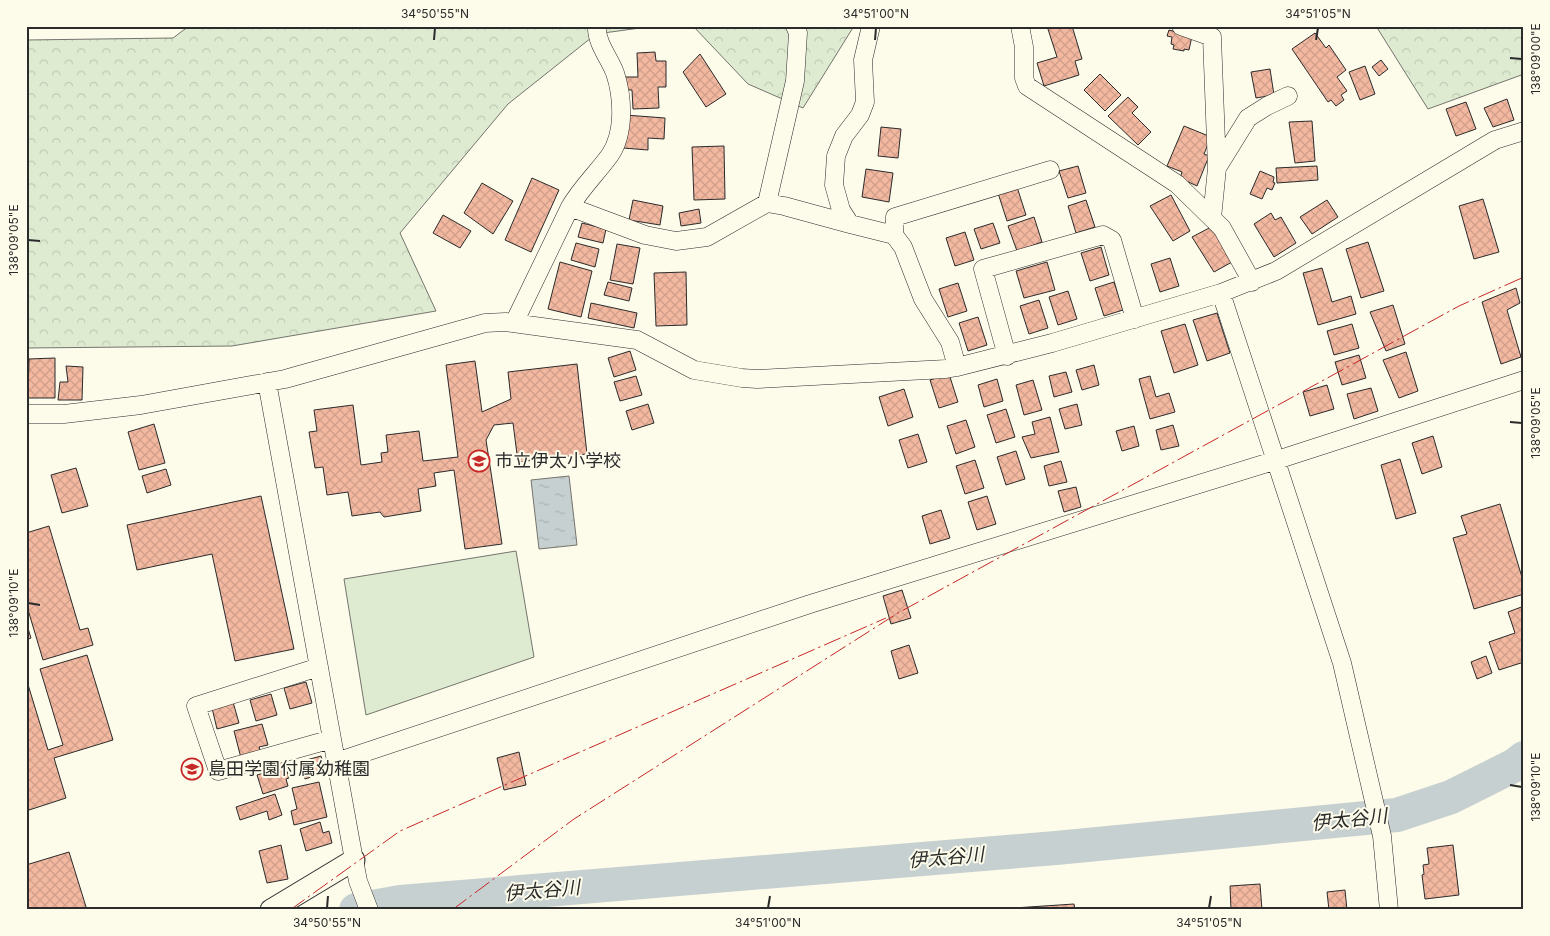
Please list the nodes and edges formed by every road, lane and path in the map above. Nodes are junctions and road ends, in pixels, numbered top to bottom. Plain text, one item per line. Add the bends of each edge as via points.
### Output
1 (597, 26) edge
2 (795, 26) edge
3 (871, 26) edge
4 (1020, 26) edge
5 (1181, 26) edge
6 (1288, 96) dead end
7 (1524, 131) edge
8 (1217, 168) junction
9 (1050, 170) dead end
10 (767, 203) junction
11 (570, 207) junction
12 (1212, 218) junction
13 (850, 224) junction
14 (894, 235) junction
15 (1252, 282) junction
16 (1221, 293) junction
17 (1135, 319) junction
18 (514, 323) junction
19 (1007, 356) junction
20 (957, 367) junction
21 (1524, 380) edge
22 (267, 382) junction
23 (26, 414) edge
24 (1277, 460) junction
25 (318, 667) junction
26 (332, 739) junction
27 (336, 762) junction
28 (354, 860) junction
29 (271, 910) edge
30 (369, 910) edge
31 (1389, 910) edge

1 - 11 street via 596,34 615,73 621,101 621,126 611,154
2 - 10 street via 798,33 795,81
3 - 13 street via 863,60 865,102 836,156 834,185 840,210
4 - 12 street via 1027,86 1177,184
5 - 8 street via 1212,37
6 - 8 street via 1248,118
7 - 15 street via 1495,140 1276,271
8 - 12 street
9 - 14 street via 895,217
10 - 11 street via 707,237 676,241 645,235
10 - 13 street
11 - 18 street
12 - 15 street via 1222,228
13 - 14 street
14 - 20 street via 903,247 923,299 950,342
15 - 16 street
16 - 17 street
16 - 24 street
17 - 19 street
17 - 19 street via 1112,240 1103,235 983,269
18 - 20 street via 637,340 694,370 742,378
18 - 22 street via 485,323
19 - 20 street
21 - 24 street
22 - 23 street via 114,408 64,414
22 - 25 street
24 - 27 street via 810,604
24 - 31 street via 1342,663 1382,836
25 - 26 street
25 - 26 street via 196,706 218,771
26 - 27 street
27 - 28 street
28 - 29 street
28 - 30 street via 360,889

